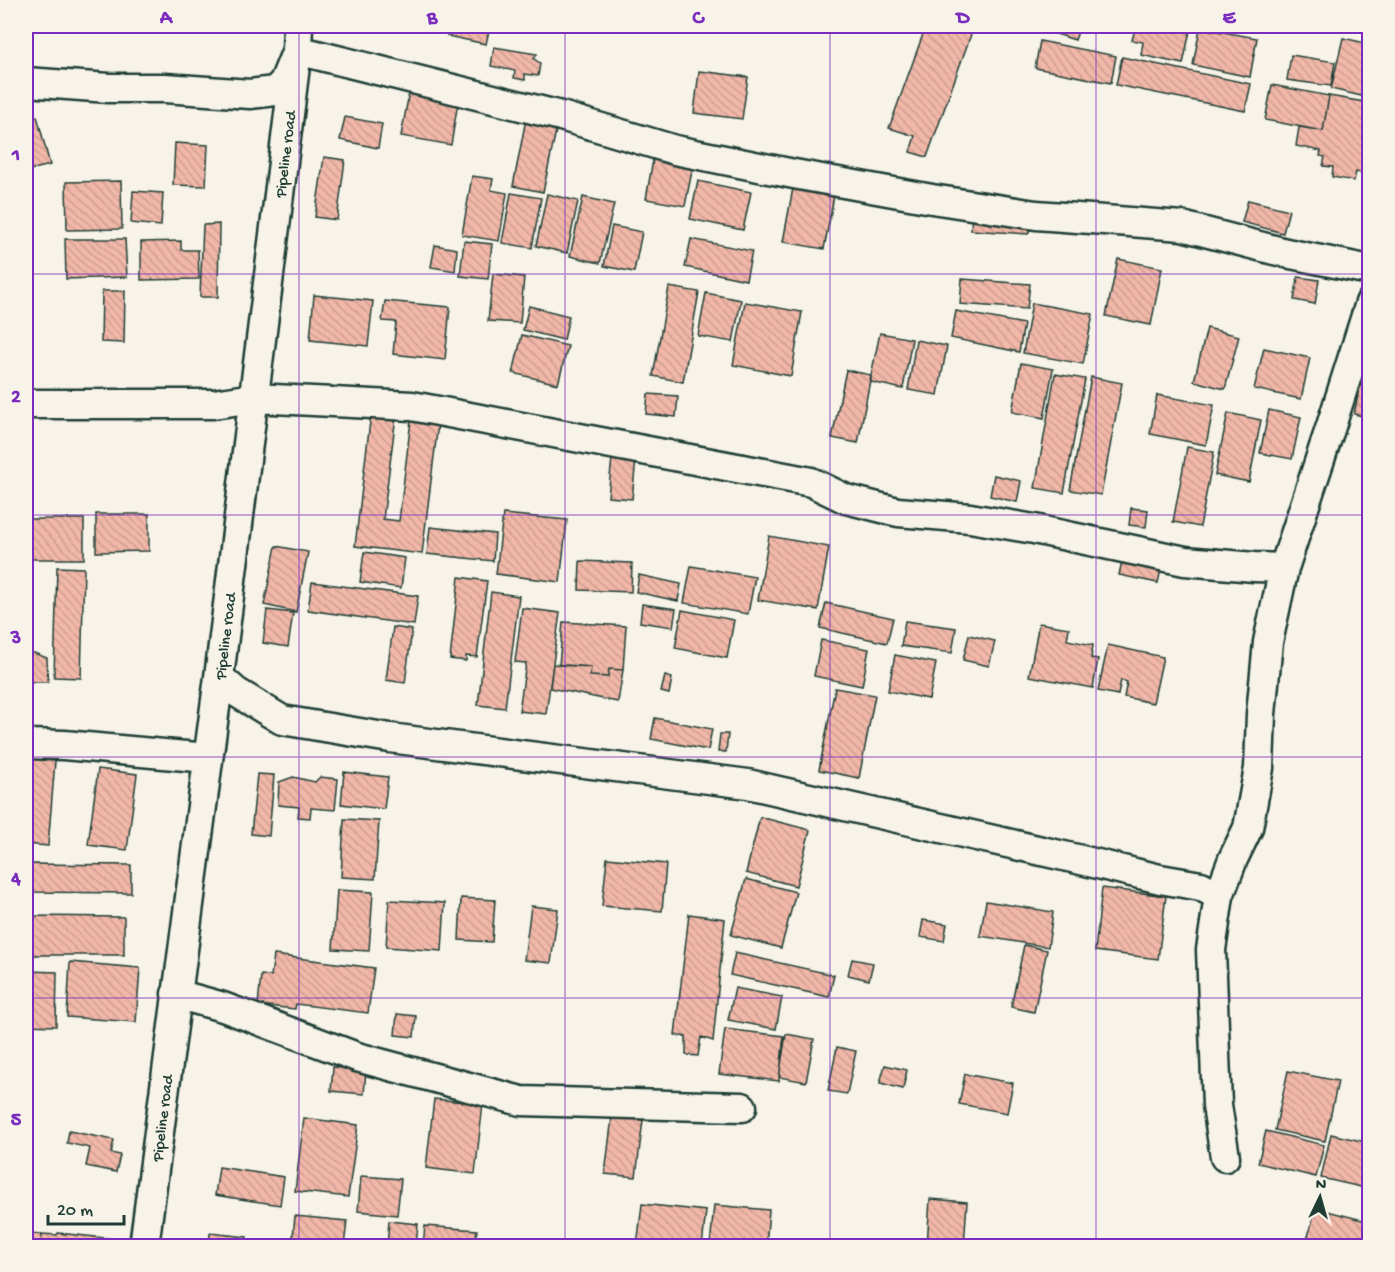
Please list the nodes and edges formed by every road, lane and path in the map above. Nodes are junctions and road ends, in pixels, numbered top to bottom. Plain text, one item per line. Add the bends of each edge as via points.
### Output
1 (297, 38) edge
2 (26, 82) edge
3 (1370, 270) edge
4 (1370, 303) edge
5 (254, 398) junction
6 (26, 404) edge
7 (1284, 568) junction
8 (219, 677) junction
9 (26, 744) edge
10 (208, 758) junction
11 (1219, 896) junction
12 (176, 994) junction
13 (742, 1107) dead end
14 (1224, 1157) dead end
15 (144, 1246) edge

1 - 2 street via 284,82 276,91 250,94
1 - 3 street via 675,150 932,200 1036,215 1182,226
1 - 5 street, Pipeline road
4 - 7 street
5 - 6 street via 213,404
5 - 7 street via 412,406 811,482 846,499 898,512 970,518 1185,561
5 - 8 street, Pipeline road
7 - 11 street via 1268,642 1258,768 1248,828
8 - 10 street, Pipeline road
8 - 11 street via 282,720 390,738 748,784 1160,879 1201,885
9 - 10 street
10 - 12 street, Pipeline road
11 - 14 street via 1211,950 1217,1105
12 - 13 street via 223,1007 357,1057 521,1101
12 - 15 street, Pipeline road

